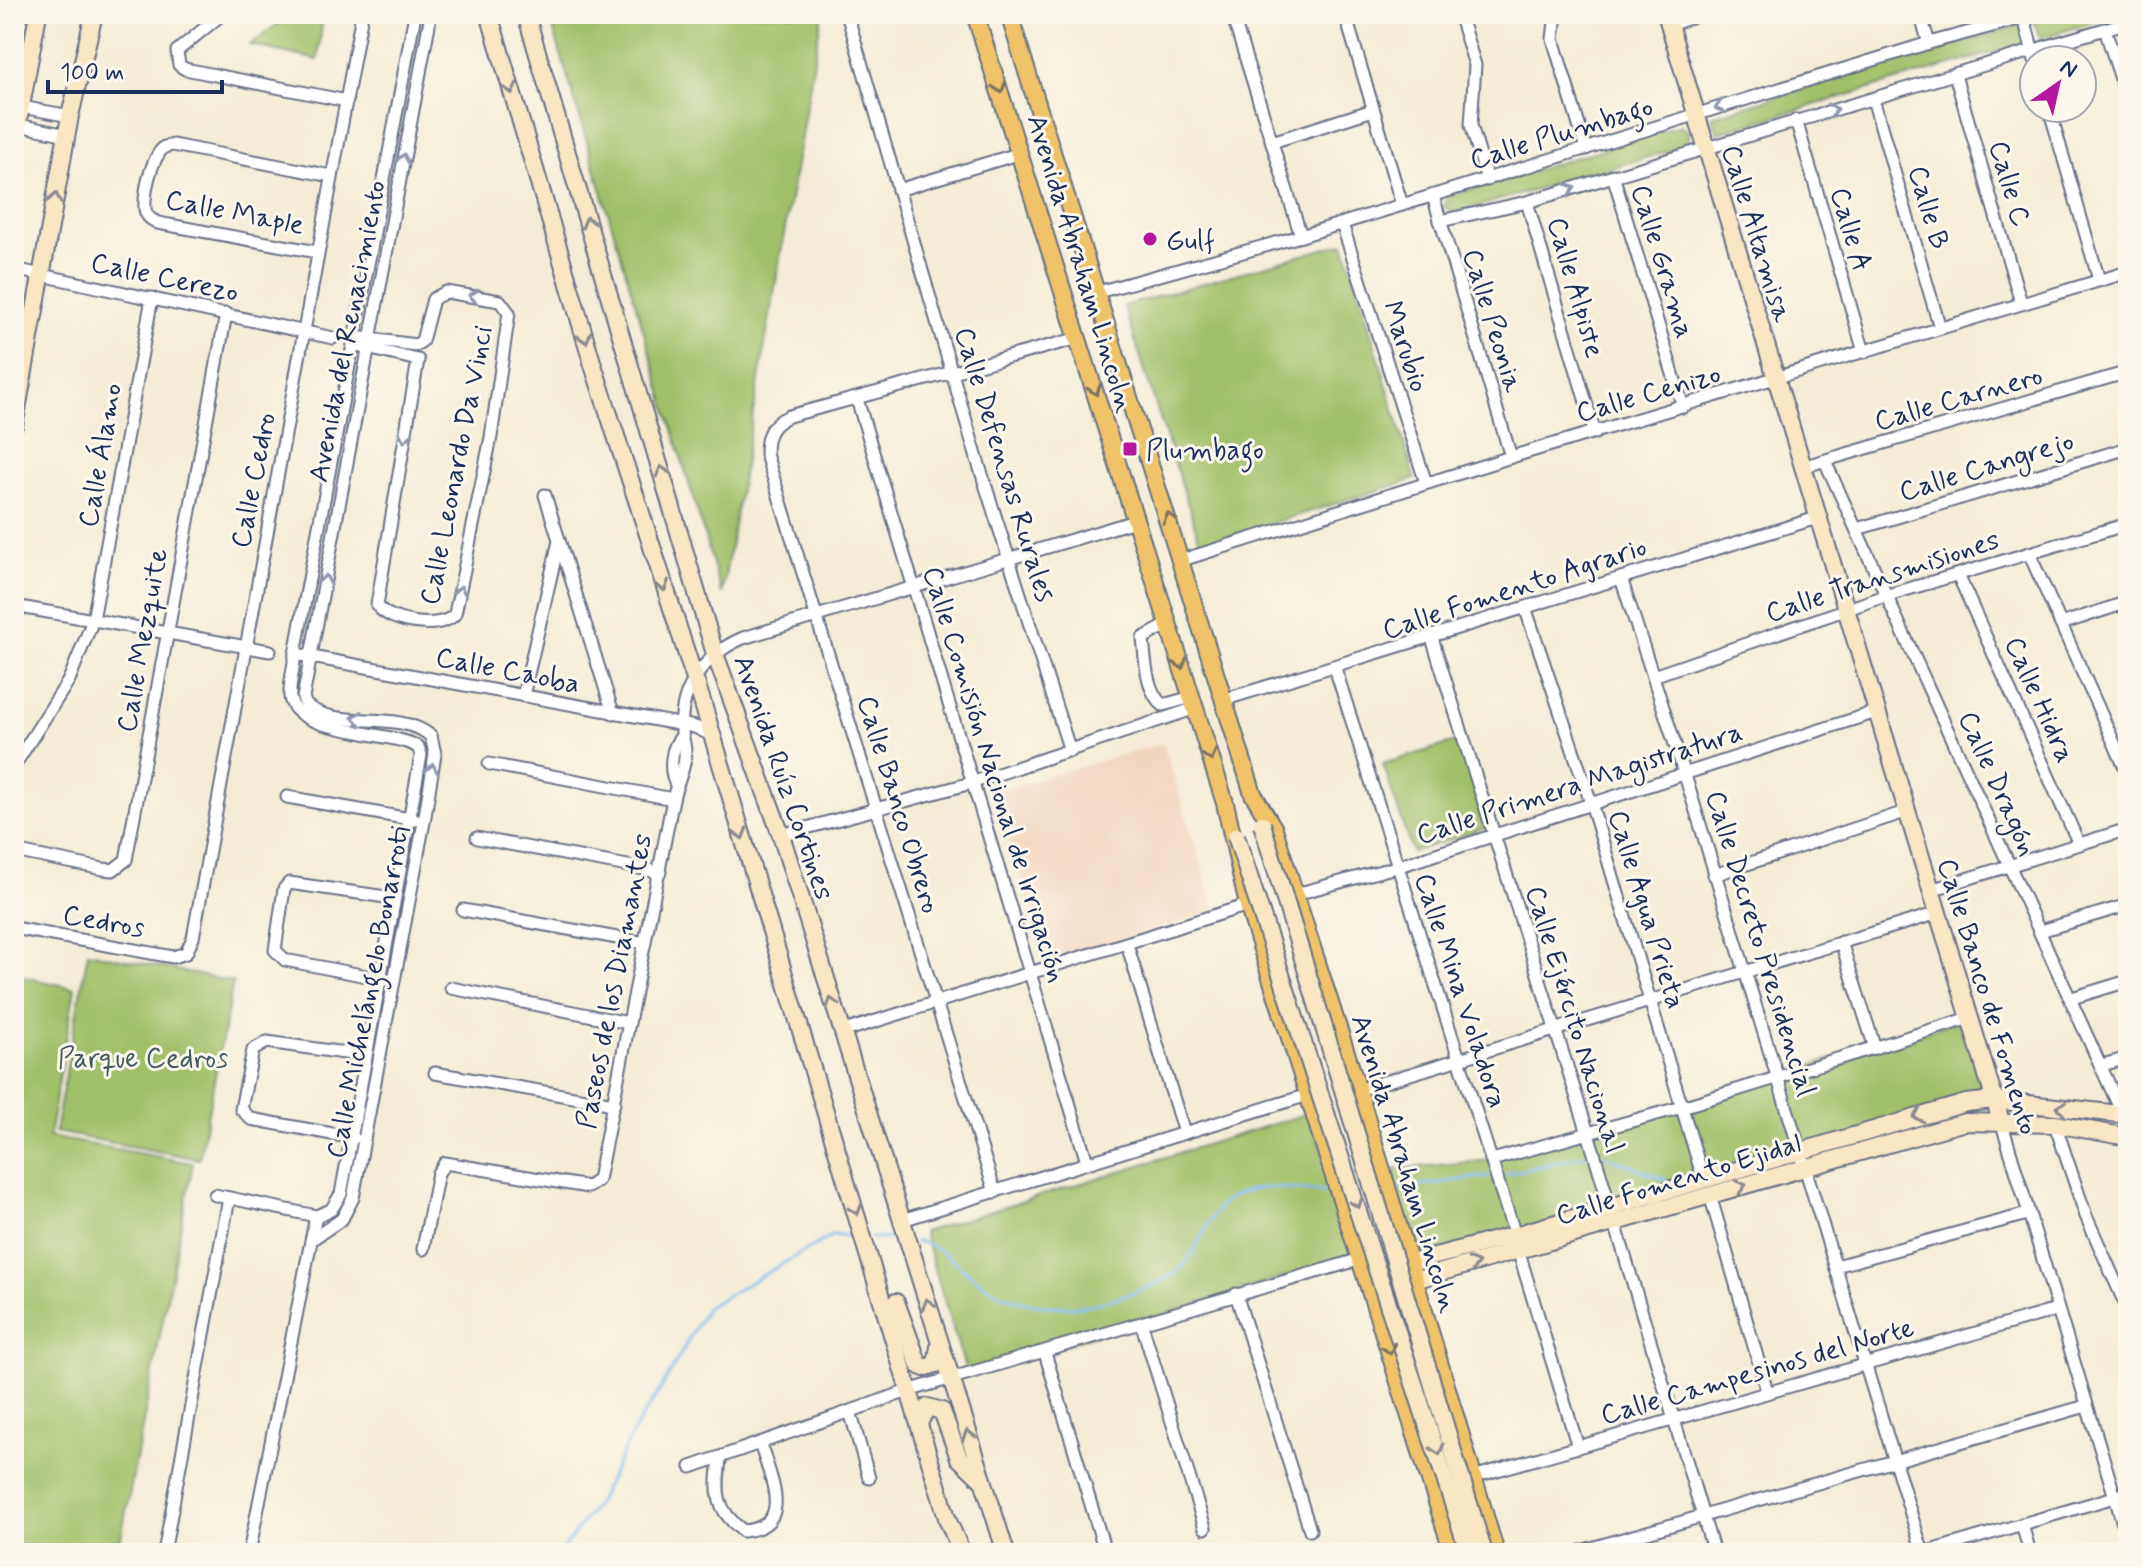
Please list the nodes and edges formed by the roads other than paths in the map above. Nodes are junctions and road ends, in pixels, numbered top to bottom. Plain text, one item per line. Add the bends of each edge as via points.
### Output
1 (38, 14) edge
2 (94, 14) edge
3 (222, 14) edge
4 (362, 14) edge
5 (415, 14) edge
6 (431, 14) edge
7 (489, 14) edge
8 (526, 14) edge
9 (847, 14) edge
10 (975, 14) edge
11 (1232, 14) edge
12 (1345, 14) edge
13 (1459, 14) edge
14 (1556, 14) edge
15 (1702, 14) edge
16 (1920, 14) edge
17 (2037, 14) edge
18 (1011, 15) edge
19 (2024, 18) junction
20 (1667, 19) edge
21 (2128, 22) edge
22 (2105, 29) junction
23 (1929, 43) junction
24 (2031, 44) edge
25 (2066, 44) edge
26 (2018, 60) edge
27 (1955, 75) junction
28 (1873, 99) junction
29 (347, 101) junction
30 (2128, 101) edge
31 (1373, 110) junction
32 (17, 115) edge
33 (1695, 115) junction
34 (70, 116) junction
35 (1796, 120) junction
36 (2054, 124) edge
37 (67, 135) junction
38 (1272, 142) junction
39 (14, 144) edge
40 (1704, 146) junction
41 (1586, 149) junction
42 (1021, 153) junction
43 (1613, 175) junction
44 (331, 176) junction
45 (1487, 180) junction
46 (898, 190) junction
47 (1433, 196) junction
48 (1527, 202) junction
49 (1402, 205) junction
50 (1440, 221) junction
51 (1342, 224) junction
52 (1301, 236) junction
53 (371, 250) junction
54 (317, 252) junction
55 (384, 254) junction
56 (14, 269) edge
57 (2128, 272) edge
58 (41, 275) junction
59 (2099, 280) junction
60 (1098, 292) junction
61 (152, 298) junction
62 (2021, 303) junction
63 (226, 314) junction
64 (1940, 328) junction
65 (305, 331) junction
66 (333, 338) dead end
67 (1079, 338) junction
68 (355, 341) junction
69 (369, 344) junction
70 (1864, 352) junction
71 (951, 372) junction
72 (2128, 372) edge
73 (1775, 379) junction
74 (857, 399) junction
75 (1683, 407) junction
76 (14, 426) edge
77 (1595, 433) junction
78 (2128, 448) edge
79 (1511, 457) junction
80 (1825, 461) junction
81 (1802, 467) junction
82 (1426, 483) junction
83 (545, 495) dead end
84 (1817, 518) junction
85 (1135, 521) junction
86 (2128, 524) edge
87 (1857, 529) junction
88 (559, 541) junction
89 (2029, 553) junction
90 (1009, 559) junction
91 (1182, 560) junction
92 (1958, 575) junction
93 (1621, 578) junction
94 (914, 587) junction
95 (1888, 595) junction
96 (2128, 602) edge
97 (14, 606) edge
98 (1526, 610) junction
99 (1844, 610) junction
100 (818, 616) junction
101 (93, 620) junction
102 (1169, 624) junction
103 (2061, 624) junction
104 (166, 633) junction
105 (1432, 638) junction
106 (245, 646) junction
107 (270, 651) dead end
108 (295, 654) junction
109 (715, 654) junction
110 (312, 657) junction
111 (1335, 668) junction
112 (1653, 676) junction
113 (693, 681) junction
114 (523, 696) junction
115 (1226, 699) junction
116 (1194, 703) junction
117 (300, 706) junction
118 (1876, 712) junction
119 (613, 713) junction
120 (682, 731) junction
121 (711, 735) junction
122 (431, 736) junction
123 (418, 747) junction
124 (1070, 751) junction
125 (489, 764) dead end
126 (14, 766) edge
127 (1684, 772) junction
128 (2128, 774) edge
129 (971, 783) junction
130 (1253, 794) junction
131 (287, 797) dead end
132 (673, 799) junction
133 (1225, 803) junction
134 (1591, 803) junction
135 (877, 810) junction
136 (1905, 812) junction
137 (409, 820) junction
138 (424, 822) junction
139 (2128, 829) edge
140 (781, 835) junction
141 (1493, 836) junction
142 (477, 838) dead end
143 (2079, 844) junction
144 (14, 851) edge
145 (2009, 864) junction
146 (1396, 867) junction
147 (660, 872) junction
148 (1714, 875) junction
149 (1931, 890) junction
150 (1296, 894) junction
151 (393, 898) junction
152 (1248, 905) junction
153 (2128, 905) edge
154 (463, 910) dead end
155 (1938, 913) junction
156 (14, 928) edge
157 (2040, 931) junction
158 (1841, 942) junction
159 (645, 943) junction
160 (1127, 944) junction
161 (186, 953) joint
162 (1745, 971) junction
163 (1031, 973) junction
164 (386, 980) junction
165 (2128, 981) edge
166 (451, 988) dead end
167 (2072, 998) junction
168 (1650, 1000) junction
169 (935, 1004) junction
170 (1970, 1018) junction
171 (629, 1023) junction
172 (1555, 1028) junction
173 (841, 1032) junction
174 (1875, 1048) junction
175 (366, 1056) junction
176 (1460, 1056) junction
177 (2128, 1058) edge
178 (2102, 1065) junction
179 (435, 1073) dead end
180 (1778, 1077) junction
181 (1358, 1090) junction
182 (1308, 1095) junction
183 (1994, 1100) junction
184 (614, 1104) junction
185 (1682, 1107) junction
186 (2126, 1119) edge
187 (2001, 1121) junction
188 (2055, 1124) junction
189 (1184, 1133) junction
190 (1588, 1133) junction
191 (2128, 1137) edge
192 (349, 1138) junction
193 (363, 1140) junction
194 (1799, 1149) junction
195 (1492, 1160) junction
196 (1087, 1162) junction
197 (1805, 1167) junction
198 (1703, 1178) junction
199 (995, 1192) junction
200 (215, 1195) dead end
201 (1710, 1195) junction
202 (229, 1198) junction
203 (2027, 1214) junction
204 (316, 1216) junction
205 (1610, 1216) junction
206 (902, 1220) junction
207 (1396, 1225) junction
208 (1515, 1235) junction
209 (1353, 1236) junction
210 (311, 1240) junction
211 (423, 1249) dead end
212 (1519, 1253) junction
213 (872, 1263) junction
214 (1408, 1263) junction
215 (1836, 1266) junction
216 (1364, 1267) junction
217 (1414, 1280) junction
218 (1371, 1292) junction
219 (1236, 1294) junction
220 (2056, 1310) junction
221 (2128, 1310) edge
222 (1142, 1325) junction
223 (939, 1342) junction
224 (1045, 1353) junction
225 (1863, 1363) junction
226 (951, 1379) junction
227 (911, 1390) junction
228 (1767, 1391) junction
229 (2086, 1406) junction
230 (850, 1411) junction
231 (1671, 1419) junction
232 (920, 1421) junction
233 (760, 1443) junction
234 (1578, 1447) junction
235 (720, 1459) junction
236 (1892, 1461) junction
237 (691, 1467) dead end
238 (1473, 1477) junction
239 (869, 1478) dead end
240 (982, 1480) junction
241 (2128, 1493) edge
242 (2116, 1497) junction
243 (1702, 1515) junction
244 (2022, 1524) junction
245 (1205, 1528) dead end
246 (1310, 1530) dead end
247 (2128, 1540) edge
248 (1102, 1541) dead end
249 (164, 1553) edge
250 (249, 1553) edge
251 (962, 1553) edge
252 (1006, 1553) edge
253 (1453, 1553) edge
254 (1469, 1553) edge
255 (1484, 1553) edge
256 (1496, 1553) edge
257 (1574, 1553) edge
258 (1714, 1553) edge
259 (1923, 1553) edge
260 (2030, 1553) edge

1 - 32 street
2 - 34 street
3 - 29 street via 177,51 179,65
4 - 29 street, Calle Cedro
5 - 53 street, Avenida del Renacimiento
55 -> 6 street, Avenida del Renacimiento
7 -> 113 street, Avenida Ruíz Cortines
109 -> 8 street, Avenida Ruíz Cortines
9 - 46 street, Calle Defensas Rurales
10 -> 42 main road, Avenida Abraham Lincoln
11 - 38 street
12 - 31 street
13 - 45 street via 1475,65 1471,125
14 - 41 street via 1553,39
15 - 20 street
16 - 23 street
17 - 19 street, Calle Plumbago
18 - 60 main road, Avenida Abraham Lincoln
19 - 23 street, Calle Plumbago
19 - 24 street
20 - 33 street, Calle Altamisa
21 - 22 street, Calle Plumbago
22 - 25 street, Calle Plumbago
22 - 30 street
23 -> 33 street, Calle Plumbago
26 - 27 street, Calle Plumbago
27 - 28 street, Calle Plumbago
27 - 62 street, Calle C
35 -> 28 street, Calle Plumbago
28 - 64 street, Calle B
29 - 44 street, Calle Cedro
31 - 38 street
31 - 49 street
32 - 34 street
32 - 37 street
32 - 39 street
33 - 40 street, Calle Altamisa
33 - 41 street, Calle Plumbago
34 - 37 street
35 - 40 street, Calle Plumbago
35 - 70 street, Calle A
36 - 59 street
58 -> 37 street
38 - 52 street
40 - 43 street, Calle Plumbago
40 - 73 street, Calle Altamisa
41 - 45 street, Calle Plumbago
42 - 46 street
42 - 67 main road, Avenida Abraham Lincoln
48 -> 43 street, Calle Plumbago
43 - 75 street, Calle Grama
44 - 54 street, Calle Cedro
44 - 54 street, Calle Maple via 173,145 157,154 145,210 158,223
45 - 47 street, Calle Plumbago
46 - 71 street, Calle Defensas Rurales
47 - 49 street, Calle Plumbago
47 - 50 street, Calle Peonia
48 - 50 street, Calle Plumbago
48 - 77 street, Calle Alpiste
49 - 51 street, Calle Plumbago
50 - 79 street, Calle Peonia
51 - 52 street, Calle Plumbago
51 - 82 street, Marubio
52 - 60 street, Calle Plumbago
53 - 55 street
53 - 68 street, Avenida del Renacimiento
54 - 65 street, Calle Cedro
55 - 69 street, Avenida del Renacimiento
56 - 58 street, Calle Cerezo
57 - 59 street, Calle Cenizo
58 - 61 street, Calle Cerezo
58 - 76 street
59 - 62 street, Calle Cenizo
91 -> 60 main road, Avenida Abraham Lincoln
61 - 63 street, Calle Cerezo
61 - 101 street, Calle Álamo
62 - 64 street, Calle Cenizo
63 - 65 street, Calle Cerezo
63 - 104 street, Calle Mezquite
64 - 70 street, Calle Cenizo
65 - 66 street, Calle Cerezo
65 - 106 street, Calle Cedro
67 - 71 street
67 -> 85 main road, Avenida Abraham Lincoln
68 - 69 street, Calle Leonardo Da Vinci
68 - 108 street, Avenida del Renacimiento
69 -> 69 street, Calle Leonardo Da Vinci via 418,360 377,605 388,616 440,625 455,614 491,437 509,313 500,301 446,292 433,299 422,341
110 -> 69 street, Avenida del Renacimiento
70 - 73 street, Calle Cenizo
71 - 74 street
71 - 90 street, Calle Defensas Rurales
72 - 80 street, Calle Carnero
73 - 75 street, Calle Cenizo
73 - 81 street, Calle Altamisa
74 - 94 street, Calle Comisión Nacional de Irrigación
74 - 100 street, Calle Banco Obrero via 789,416 769,430 766,454
75 - 77 street, Calle Cenizo
77 - 79 street, Calle Cenizo
78 - 87 street, Calle Cangrejo
79 - 82 street, Calle Cenizo
80 - 81 street, Calle Carnero
80 - 87 street, Calle Dragón
81 - 84 street, Calle Banco de Fomento
82 - 91 street, Calle Cenizo
83 - 88 street
84 - 93 street, Calle Fomento Agrario
84 - 99 street, Calle Banco de Fomento
85 - 90 street
85 - 102 main road, Avenida Abraham Lincoln
86 - 89 street, Calle Transmisiones
87 - 95 street, Calle Dragón
88 - 114 street
88 - 119 street
89 - 92 street, Calle Transmisiones
89 - 103 street
90 - 94 street
90 - 124 street, Calle Defensas Rurales
91 - 115 main road, Avenida Abraham Lincoln
92 - 95 street, Calle Transmisiones
92 - 143 street, Calle Hidra
93 - 98 street, Calle Fomento Agrario
93 - 112 street, Calle Decreto Presidencial
94 - 100 street
94 - 129 street, Calle Comisión Nacional de Irrigación
95 - 99 street, Calle Transmisiones
95 - 145 street, Calle Dragón
96 - 103 street
97 - 101 street
98 - 105 street, Calle Fomento Agrario
98 - 134 street, Calle Agua Prieta
99 - 112 street, Calle Transmisiones
99 - 118 street, Calle Banco de Fomento
100 - 109 street via 735,641
100 - 135 street, Calle Banco Obrero
101 - 104 street
101 - 126 street, Calle Álamo via 63,690
102 -> 116 main road, Avenida Abraham Lincoln
102 - 116 street via 1143,638 1157,701
103 - 128 street
104 - 106 street
104 - 144 street, Calle Mezquite via 126,860 113,870
105 - 111 street, Calle Fomento Agrario
105 - 141 street, Calle Ejército Nacional
106 - 107 street
106 - 161 street, Calle Cedro via 193,938
108 - 110 street, Calle Caoba
108 - 117 street, Avenida del Renacimiento via 290,698
109 - 113 street
109 - 140 street, Avenida Ruíz Cortines
110 - 114 street, Calle Caoba
110 - 117 street, Avenida del Renacimiento
111 - 115 street, Calle Fomento Agrario
111 - 146 street, Calle Mina Voladora
112 - 127 street, Calle Decreto Presidencial
113 - 120 street, Paseos de los Diamantes
113 - 121 street, Avenida Ruíz Cortines
114 - 119 street, Calle Caoba
115 - 130 main road, Avenida Abraham Lincoln
116 - 124 street
116 -> 133 main road, Avenida Abraham Lincoln
122 -> 117 street via 415,726
117 - 123 street via 317,723
118 - 127 street, Calle Primera Magistratura
118 - 136 street, Calle Banco de Fomento
119 - 120 street, Calle Caoba
120 - 121 street, Calle Caoba
120 - 132 street, Paseos de los Diamantes via 685,756
121 -> 213 street, Avenida Ruíz Cortines
122 - 123 street
138 -> 122 street, Calle Michelángelo Bonarroti via 435,754
123 - 137 street, Calle Michelángelo Bonarroti
124 - 129 street
125 - 132 street
127 - 134 street, Calle Primera Magistratura
127 - 148 street, Calle Decreto Presidencial
129 - 135 street
129 - 163 street, Calle Comisión Nacional de Irrigación
130 - 150 main road, Avenida Abraham Lincoln via 1274,829
130 - 255 street, bridge
131 - 137 street
132 - 147 street, Paseos de los Diamantes
133 - 152 main road, Avenida Abraham Lincoln
133 -> 254 street, Avenida Abraham Lincoln, bridge
134 - 141 street, Calle Primera Magistratura
134 - 168 street, Calle Agua Prieta
135 - 140 street
135 - 169 street, Calle Banco Obrero
136 - 148 street
136 - 149 street, Calle Banco de Fomento
137 - 138 street
137 - 151 street, Calle Michelángelo Bonarroti
138 - 164 street, Calle Michelángelo Bonarroti
139 - 143 street
173 -> 140 street, Avenida Ruíz Cortines
141 - 146 street, Calle Primera Magistratura
141 - 172 street, Calle Ejército Nacional
142 - 147 street
143 - 145 street
145 - 149 street
145 - 157 street, Calle Dragón
146 - 150 street, Calle Primera Magistratura
146 - 176 street, Calle Mina Voladora
147 - 159 street, Paseos de los Diamantes
148 - 162 street, Calle Decreto Presidencial
149 - 155 street, Calle Banco de Fomento
150 - 181 main road, Avenida Abraham Lincoln
151 - 164 street, Calle Michelángelo Bonarroti
151 - 164 street via 289,883 275,950 279,957
152 - 160 street
152 - 182 main road, Avenida Abraham Lincoln
153 - 157 street
154 - 159 street
155 - 158 street
155 - 170 street, Calle Banco de Fomento
156 - 161 street, Cedros via 173,957
157 - 167 street, Calle Dragón
158 - 162 street
158 - 174 street
159 - 171 street, Paseos de los Diamantes
160 - 163 street
160 - 189 street
162 - 168 street
162 - 180 street, Calle Decreto Presidencial
163 - 169 street
163 - 196 street, Calle Comisión Nacional de Irrigación
164 - 175 street, Calle Michelángelo Bonarroti
164 - 193 street, Calle Michelángelo Bonarroti
165 - 167 street
166 - 171 street
167 - 178 street, Calle Dragón
168 - 172 street
168 - 185 street, Calle Agua Prieta
169 - 173 street
169 - 199 street, Calle Banco Obrero
170 - 174 street
170 - 183 street, Calle Banco de Fomento
171 - 184 street, Paseos de los Diamantes
172 - 176 street
172 - 190 street, Calle Ejército Nacional
173 - 206 street, Avenida Ruíz Cortines
174 - 180 street
175 - 192 street, Calle Michelángelo Bonarroti
175 - 192 street via 267,1042 253,1050 241,1109 251,1119
176 - 181 street
176 - 195 street, Calle Mina Voladora
177 - 178 street
178 - 186 street, Calle Dragón
179 - 184 street
180 - 185 street
180 - 194 street, Calle Decreto Presidencial
181 - 207 main road, Avenida Abraham Lincoln
182 - 189 street
182 - 209 main road, Avenida Abraham Lincoln
186 -> 183 street, Calle Fomento Ejidal
183 - 187 street, Calle Banco de Fomento
183 -> 194 street, Calle Fomento Ejidal
184 - 211 street, Paseos de los Diamantes via 594,1184 588,1187 445,1163 438,1173
185 - 190 street
185 - 198 street, Calle Agua Prieta
187 - 188 street, Calle Fomento Ejidal
187 - 197 street, Calle Fomento Ejidal via 1965,1122
187 - 203 street, Calle Banco de Fomento
188 - 191 street, Calle Fomento Ejidal
188 - 221 street via 2086,1216
189 - 196 street
190 - 195 street
190 - 205 street, Calle Ejército Nacional
192 - 193 street
192 - 204 street, Calle Michelángelo Bonarroti via 341,1194 331,1210
193 - 210 street, Calle Michelángelo Bonarroti via 349,1208
194 - 197 street, Calle Decreto Presidencial
194 - 198 street, Calle Fomento Ejidal
195 - 208 street, Calle Mina Voladora
196 - 199 street
201 -> 197 street, Calle Fomento Ejidal
197 - 215 street, Calle Decreto Presidencial
198 - 205 street, Calle Fomento Ejidal
199 - 206 street
200 - 202 street
201 - 205 street, Calle Fomento Ejidal
201 - 228 street
202 - 204 street
202 - 249 street
203 - 215 street
203 - 220 street, Calle Banco de Fomento
204 - 210 street
205 - 208 street, Calle Fomento Ejidal
205 - 212 street, Calle Fomento Ejidal
205 - 231 street, Calle Ejército Nacional
223 -> 206 street, Avenida Ruíz Cortines
207 - 209 main road via 1381,1242
207 - 214 main road, Avenida Abraham Lincoln
208 - 214 street, Calle Fomento Ejidal
209 - 216 main road, Avenida Abraham Lincoln
210 - 250 street
217 -> 212 street, Calle Fomento Ejidal
212 - 234 street
213 - 223 street via 893,1294 919,1365 936,1364
213 - 227 street, Avenida Ruíz Cortines
214 - 216 street, Calle Fomento Ejidal
214 - 217 main road, Avenida Abraham Lincoln
215 - 225 street, Calle Decreto Presidencial
216 - 218 main road, Avenida Abraham Lincoln
216 - 219 street
217 - 218 street, Calle Fomento Ejidal
217 - 238 main road, Avenida Abraham Lincoln
218 -> 253 main road, Avenida Abraham Lincoln
219 - 222 street
219 - 246 street
220 - 225 street, Calle Campesinos del Norte
220 - 229 street, Calle Banco de Fomento
222 - 224 street
222 - 245 street
223 - 226 street, Avenida Ruíz Cortines
224 - 226 street
224 - 248 street
225 - 228 street, Calle Campesinos del Norte
225 - 236 street, Calle Decreto Presidencial
226 - 227 street
240 -> 226 street, Avenida Ruíz Cortines
227 - 230 street
227 - 232 street, Avenida Ruíz Cortines
228 - 231 street, Calle Campesinos del Norte
229 - 236 street
229 - 242 street, Calle Banco de Fomento
230 - 233 street
230 - 239 street
231 - 234 street, Calle Campesinos del Norte
231 - 243 street, Calle Ejército Nacional
232 - 240 street via 928,1407 942,1411 959,1458
232 - 251 street, Avenida Ruíz Cortines
233 - 235 street
233 - 235 street via 777,1503 772,1520 762,1529 743,1531 727,1518 719,1501
234 - 238 street, Calle Campesinos del Norte
235 - 237 street
236 - 243 street
236 - 259 street, Calle Decreto Presidencial
238 - 256 main road, Avenida Abraham Lincoln
240 - 252 street, Avenida Ruíz Cortines
241 - 242 street
242 - 244 street
242 - 247 street, Calle Banco de Fomento
243 - 257 street
243 - 258 street, Calle Ejército Nacional
244 - 259 street
244 - 260 street

